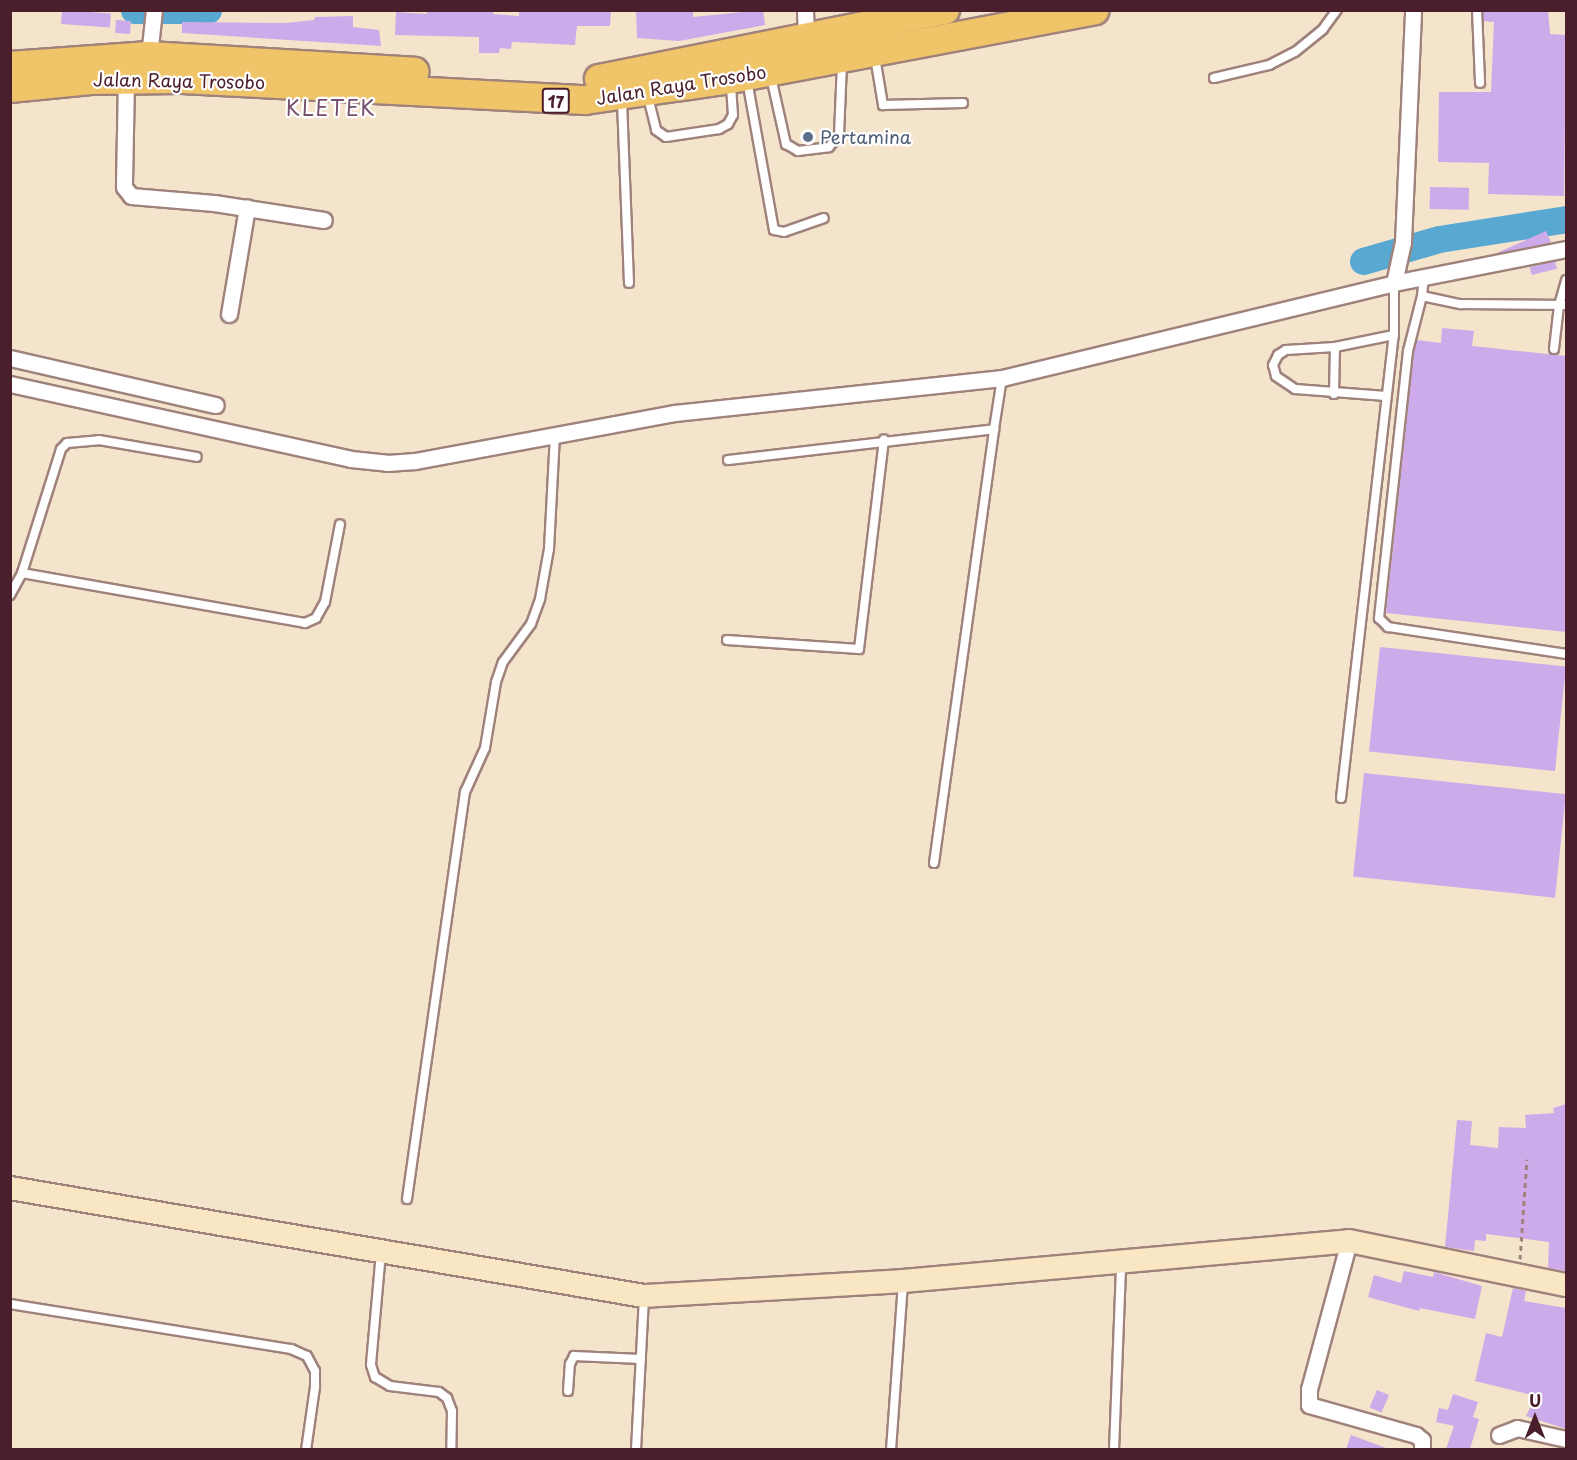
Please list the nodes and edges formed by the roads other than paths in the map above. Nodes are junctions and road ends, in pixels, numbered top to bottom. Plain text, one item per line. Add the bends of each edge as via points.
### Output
1 (154, 10) edge
2 (945, 10) edge
3 (1095, 10) edge
4 (1337, 10) edge
5 (1413, 10) edge
6 (1477, 10) edge
7 (1030, 17) edge
8 (805, 23) edge
9 (151, 43) junction
10 (874, 53) junction
11 (842, 59) junction
12 (10, 66) edge
13 (749, 75) junction
14 (1214, 78) dead end
15 (126, 79) junction
16 (1480, 83) dead end
17 (10, 88) edge
18 (634, 94) junction
19 (963, 103) dead end
20 (247, 208) junction
21 (824, 218) dead end
22 (324, 220) dead end
23 (1566, 249) edge
24 (1424, 277) junction
25 (1566, 280) edge
26 (629, 283) dead end
27 (1394, 283) junction
28 (1422, 296) junction
29 (1563, 305) edge
30 (229, 314) dead end
31 (1394, 335) junction
32 (1335, 347) junction
33 (1554, 349) dead end
34 (10, 358) edge
35 (1002, 378) junction
36 (10, 384) edge
37 (1334, 394) junction
38 (1386, 396) junction
39 (172, 405) junction
40 (216, 405) dead end
41 (994, 429) junction
42 (555, 433) junction
43 (884, 440) junction
44 (197, 457) dead end
45 (728, 460) dead end
46 (340, 524) dead end
47 (22, 573) junction
48 (10, 594) edge
49 (727, 640) dead end
50 (1566, 654) edge
51 (1341, 798) dead end
52 (934, 863) dead end
53 (10, 1188) edge
54 (407, 1199) dead end
55 (1349, 1241) junction
56 (381, 1251) junction
57 (1121, 1264) junction
58 (903, 1281) junction
59 (1566, 1285) edge
60 (644, 1296) junction
61 (10, 1304) edge
62 (641, 1359) junction
63 (568, 1391) dead end
64 (1499, 1436) dead end
65 (1566, 1439) edge
66 (306, 1449) edge
67 (451, 1449) edge
68 (636, 1449) edge
69 (891, 1449) edge
70 (1114, 1449) edge
71 (1422, 1449) edge

1 - 9 street
2 - 8 highway, Jalan Raya Trosobo / 17
3 - 7 highway, Jalan Raya Trosobo / 17
4 - 14 lane via 1323,29 1295,52 1269,65
5 - 27 street via 1403,242
6 - 16 lane
7 - 10 highway, Jalan Raya Trosobo / 17
8 - 9 highway, Jalan Raya Trosobo / 17 via 627,75 566,82
9 - 12 highway, Jalan Raya Trosobo / 17
10 - 11 highway, Jalan Raya Trosobo / 17
10 - 19 lane via 881,104
11 - 13 highway, Jalan Raya Trosobo / 17
11 - 13 lane via 839,135 829,147 798,151 786,144
13 - 18 highway, Jalan Raya Trosobo / 17
13 - 18 lane via 728,124 677,136 659,136
13 - 21 lane via 769,222 774,230 784,232
15 - 17 highway, Jalan Raya Trosobo / 17
15 - 18 highway, Jalan Raya Trosobo / 17 via 258,81 557,101
15 - 20 street via 126,193
18 - 26 lane
20 - 22 street
20 - 30 street
23 - 24 street
24 - 27 street
24 - 28 lane
25 - 29 lane
27 - 31 lane
27 - 35 street
28 - 29 lane via 1461,304
28 - 50 lane via 1408,351 1379,618 1388,627
29 - 33 lane
31 - 32 lane
31 - 38 lane
32 - 37 lane
32 - 37 lane via 1287,350 1278,355 1273,365 1276,376 1295,390
34 - 39 street
35 - 41 lane
35 - 42 street via 675,413
36 - 39 street
37 - 38 lane
38 - 51 lane
39 - 40 street
39 - 42 street via 387,464
41 - 43 lane
41 - 52 lane
42 - 54 lane via 549,549 540,599 531,624 504,662 496,682 485,748 465,792
43 - 45 lane
43 - 49 lane via 859,650
44 - 47 lane via 99,440 67,443 61,449
46 - 47 lane via 325,602 316,618 305,623
47 - 48 lane
53 - 56 street
55 - 57 street
55 - 59 street
55 - 71 street via 1309,1389 1309,1405 1416,1435 1422,1440
56 - 60 street
56 - 67 lane via 370,1365 375,1377 390,1386 439,1392 447,1398 452,1411
57 - 58 street
57 - 70 lane
58 - 60 street
58 - 69 lane
60 - 62 lane
61 - 66 lane via 291,1349 307,1356 315,1371 315,1387
62 - 63 lane via 574,1356
62 - 68 lane
64 - 65 street via 1517,1428 1550,1432

